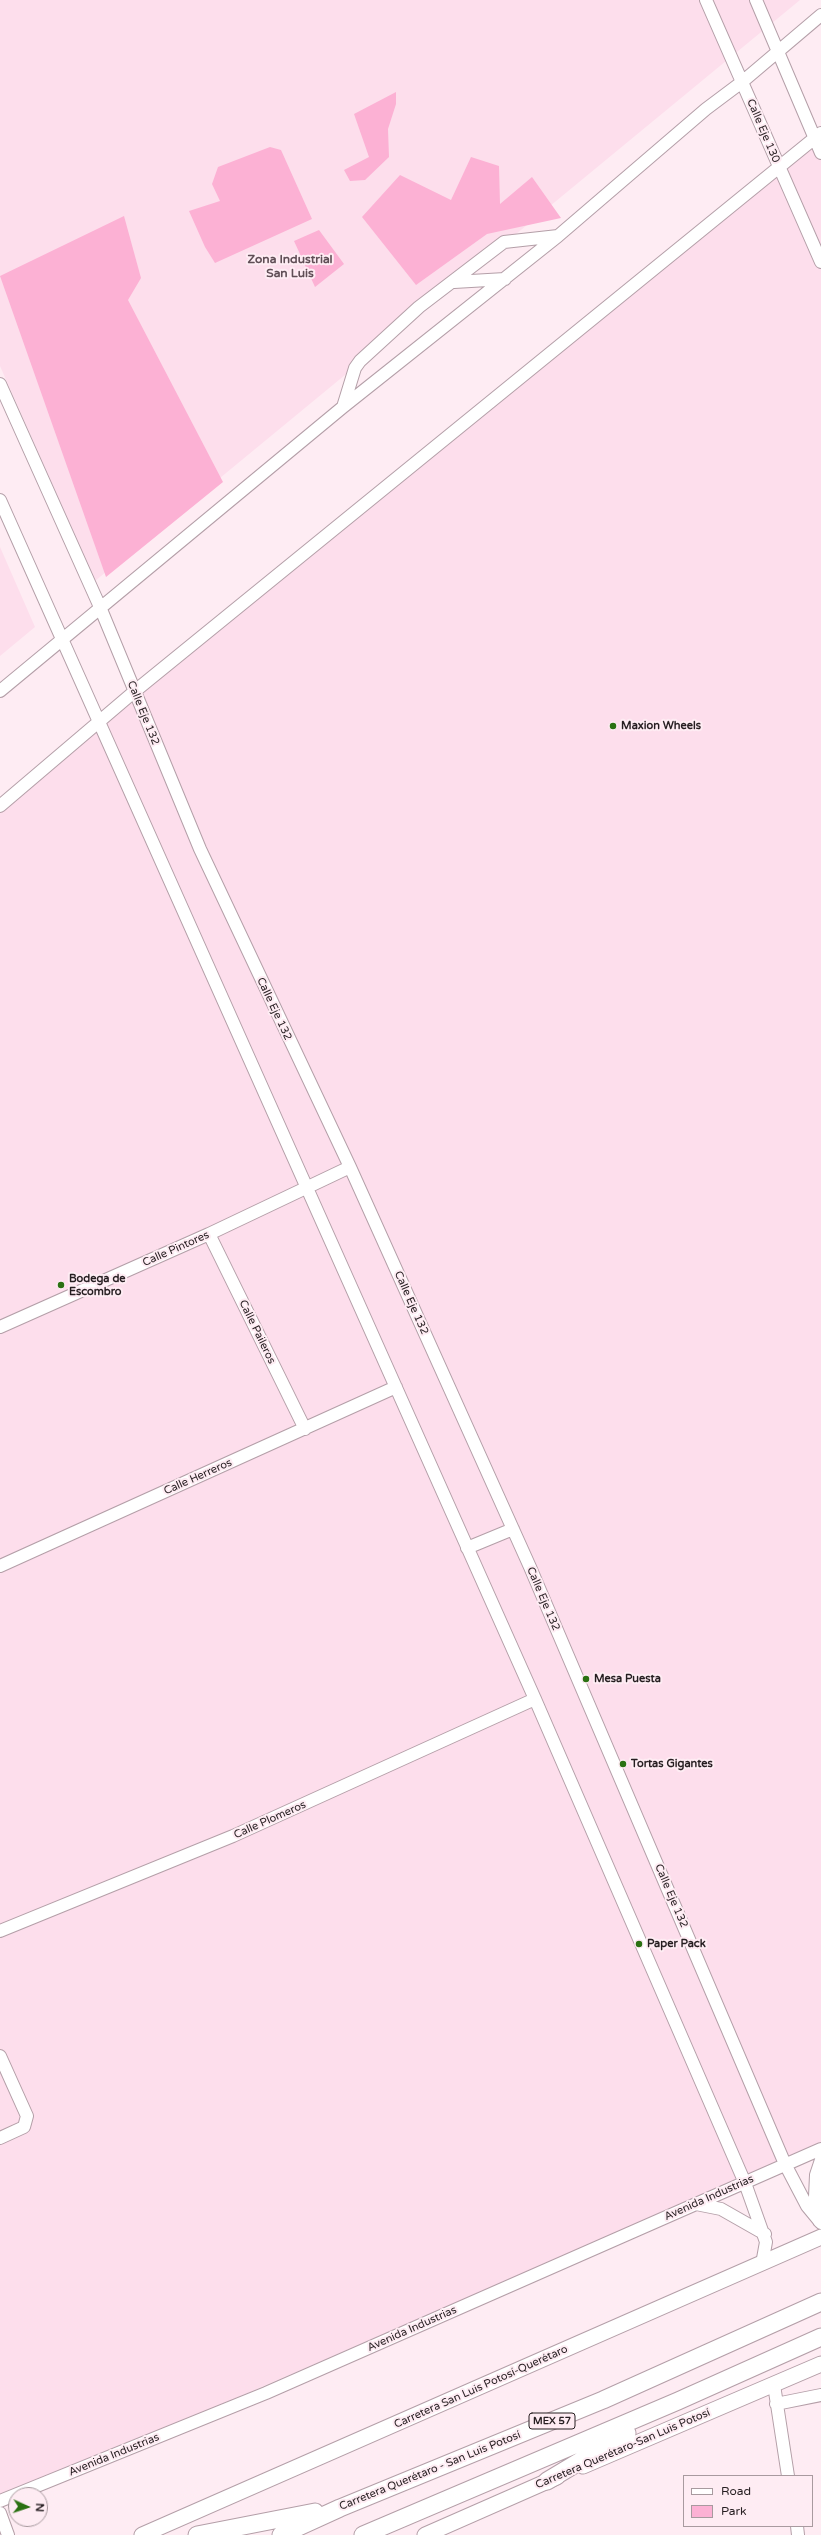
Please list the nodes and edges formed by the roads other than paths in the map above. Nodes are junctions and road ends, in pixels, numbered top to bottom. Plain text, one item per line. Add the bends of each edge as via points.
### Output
1 (706, 0) edge
2 (756, 0) edge
3 (821, 15) edge
4 (778, 50) junction
5 (742, 82) junction
6 (818, 136) edge
7 (821, 153) edge
8 (779, 168) junction
9 (558, 236) junction
10 (821, 262) edge
11 (505, 279) junction
12 (454, 282) junction
13 (0, 384) edge
14 (343, 407) junction
15 (0, 500) edge
16 (100, 607) junction
17 (62, 639) junction
18 (0, 691) edge
19 (135, 691) junction
20 (99, 721) junction
21 (0, 806) edge
22 (350, 1167) junction
23 (308, 1188) junction
24 (209, 1234) junction
25 (0, 1327) edge
26 (396, 1387) junction
27 (305, 1429) junction
28 (513, 1528) junction
29 (467, 1548) junction
30 (0, 1566) edge
31 (535, 1699) junction
32 (0, 1931) edge
33 (0, 2056) edge
34 (0, 2138) edge
35 (821, 2149) edge
36 (821, 2160) edge
37 (785, 2164) junction
38 (745, 2183) junction
39 (696, 2204) junction
40 (820, 2223) edge
41 (765, 2234) junction
42 (821, 2238) edge
43 (762, 2264) junction
44 (821, 2302) edge
45 (821, 2337) edge
46 (821, 2364) edge
47 (774, 2385) junction
48 (821, 2395) edge
49 (678, 2401) junction
50 (776, 2404) junction
51 (788, 2475) edge
52 (547, 2481) junction
53 (0, 2500) edge
54 (340, 2508) junction
55 (0, 2513) edge
56 (8, 2535) edge
57 (142, 2535) edge
58 (197, 2535) edge
59 (281, 2535) edge
60 (363, 2535) edge
61 (425, 2535) edge

1 - 5 street, Calle Eje 130
2 - 4 street
3 - 4 street
4 - 5 street
4 - 6 street
5 - 8 street, Calle Eje 130
5 - 9 street via 706,109
6 - 7 street
6 - 8 street
8 - 10 street, Calle Eje 130
8 - 19 street
9 - 11 street
9 - 12 street via 504,242
11 - 12 street
11 - 14 street
12 - 14 street via 419,307 360,361 355,368
13 - 16 street, Calle Eje 132
14 - 16 street
15 - 17 street
16 - 17 street
16 - 19 street, Calle Eje 132
17 - 18 street
17 - 20 street
19 - 20 street
19 - 22 street, Calle Eje 132 via 204,856
20 - 21 street
20 - 23 street
22 - 23 street, Calle Pintores
22 - 28 street, Calle Eje 132
23 - 24 street, Calle Pintores
23 - 26 street
24 - 25 street, Calle Pintores
24 - 27 street, Calle Paileros
26 - 27 street, Calle Herreros
26 - 29 street
27 - 30 street, Calle Herreros
28 - 29 street
28 - 37 street, Calle Eje 132
29 - 31 street
31 - 32 street, Calle Plomeros via 233,1836
31 - 38 street
33 - 34 street via 27,2116 24,2127
35 - 37 street, Avenida Industrias
36 - 40 street, Calle Eje 132 via 816,2175 815,2197
37 - 38 street, Avenida Industrias
37 - 40 street, Calle Eje 132 via 807,2206
38 - 39 street, Avenida Industrias
38 - 41 street
39 - 41 street via 721,2209
39 - 53 street, Avenida Industrias via 266,2393
41 - 43 street
42 - 43 main road, Carretera San Luis Potosí-Querétaro
43 - 57 main road, Carretera San Luis Potosí-Querétaro
44 - 54 highway, Carretera Querétaro - San Luis Potosí / MEX 57 via 604,2400
45 - 49 highway, MEX 57
46 - 47 main road, Carretera Querétaro-San Luis Potosí
47 - 50 street
47 - 52 main road, Carretera Querétaro-San Luis Potosí
48 - 50 street
49 - 52 highway
49 - 60 highway, MEX 57
50 - 51 street
52 - 61 main road, Carretera Querétaro-San Luis Potosí
54 - 58 highway
54 - 59 highway, Carretera Querétaro - San Luis Potosí / MEX 57
55 - 56 street

